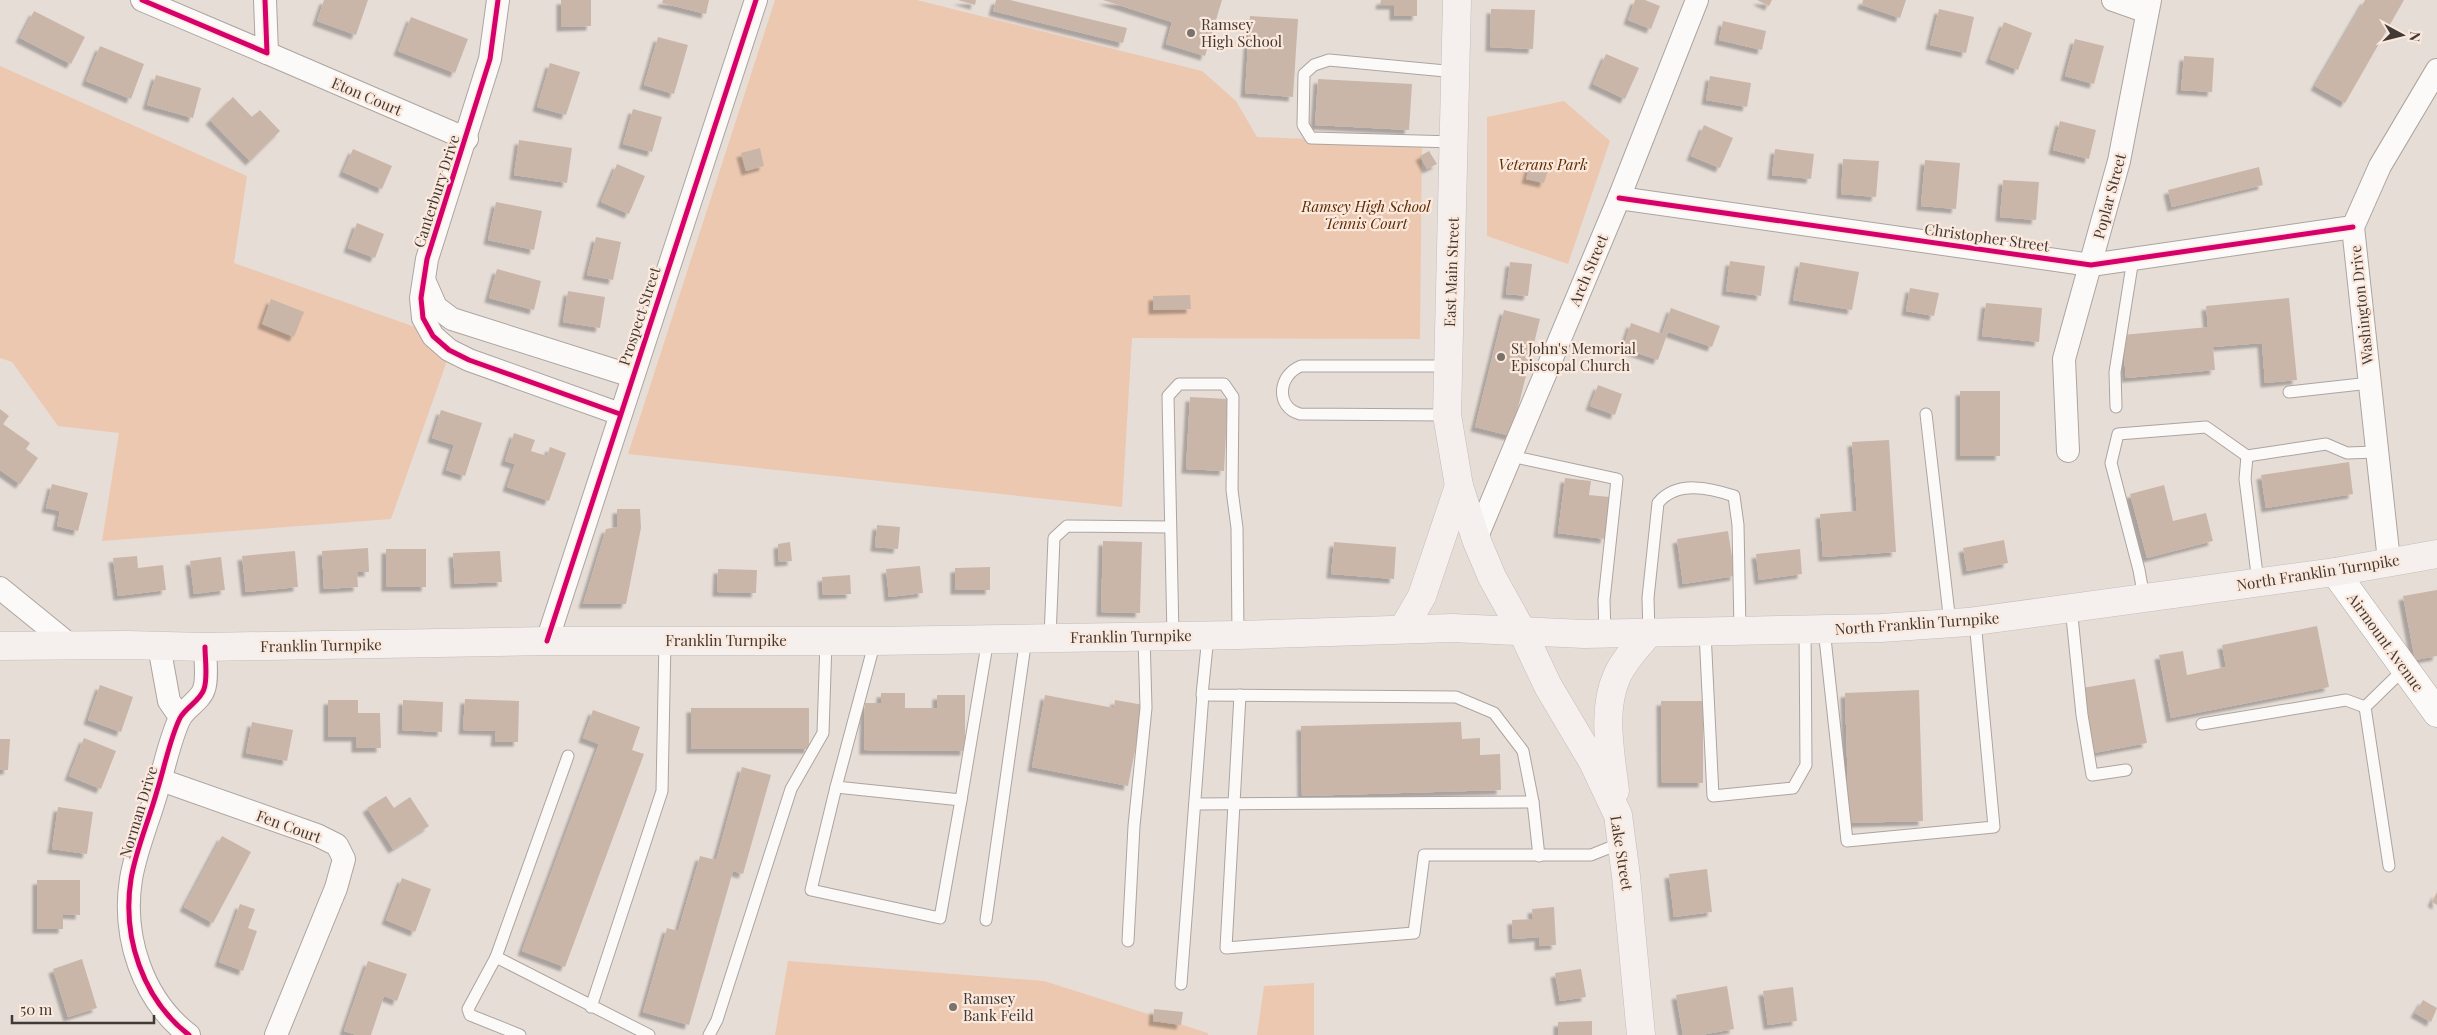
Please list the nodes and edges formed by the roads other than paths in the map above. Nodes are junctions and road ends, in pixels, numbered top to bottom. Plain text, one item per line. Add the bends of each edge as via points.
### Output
1 (142, 0) edge
2 (265, 0) edge
3 (498, 0) edge
4 (756, 0) edge
5 (1457, 0) edge
6 (1697, 0) edge
7 (2113, 0) edge
8 (2149, 6) edge
9 (267, 54) junction
10 (2437, 70) edge
11 (1456, 72) junction
12 (467, 139) junction
13 (1454, 142) junction
14 (1619, 198) junction
15 (2353, 228) junction
16 (2133, 259) junction
17 (2091, 265) junction
18 (424, 278) junction
19 (1448, 366) junction
20 (632, 376) junction
21 (2370, 383) junction
22 (2289, 392) dead end
23 (2116, 407) dead end
24 (620, 414) junction
25 (1926, 414) dead end
26 (1447, 415) junction
27 (2068, 451) dead end
28 (2377, 452) junction
29 (1511, 456) junction
30 (2247, 456) junction
31 (1459, 486) junction
32 (1170, 527) junction
33 (1476, 540) junction
34 (2437, 554) edge
35 (2389, 561) junction
36 (2336, 572) junction
37 (2258, 582) junction
38 (0, 588) edge
39 (2144, 598) junction
40 (2071, 607) junction
41 (1962, 622) junction
42 (1452, 628) joint
43 (1403, 629) junction
44 (1815, 630) junction
45 (1740, 631) junction
46 (1706, 632) junction
47 (1523, 633) junction
48 (1649, 633) junction
49 (1605, 634) junction
50 (1208, 635) junction
51 (1238, 635) junction
52 (1144, 636) junction
53 (1173, 636) junction
54 (988, 638) junction
55 (1038, 638) junction
56 (666, 640) junction
57 (826, 640) junction
58 (875, 640) junction
59 (547, 641) junction
60 (70, 645) junction
61 (0, 646) edge
62 (159, 646) junction
63 (205, 647) junction
64 (2405, 668) junction
65 (1203, 694) junction
66 (1240, 695) junction
67 (2365, 707) junction
68 (2437, 713) edge
69 (180, 717) junction
70 (2202, 724) dead end
71 (568, 756) dead end
72 (2126, 770) dead end
73 (161, 780) junction
74 (836, 787) junction
75 (962, 800) junction
76 (1534, 802) junction
77 (1234, 803) junction
78 (1195, 804) junction
79 (1618, 815) junction
80 (1623, 843) junction
81 (1539, 856) junction
82 (2389, 866) dead end
83 (986, 920) dead end
84 (1128, 941) dead end
85 (496, 957) junction
86 (1182, 984) dead end
87 (591, 1007) junction
88 (189, 1035) edge
89 (276, 1035) edge
90 (520, 1035) edge
91 (649, 1035) edge
92 (709, 1035) edge
93 (1641, 1035) edge

1 - 9 street, Eton Court
2 - 9 street
3 - 12 street, Canterbury Drive via 490,59
4 - 20 street, Prospect Street
5 - 11 main road, East Main Street
6 - 14 street, Arch Street
7 - 8 street
8 - 17 street, Poplar Street via 2119,161
9 - 12 street, Eton Court
10 - 15 street, Washington Drive via 2380,166
11 - 13 main road, East Main Street
11 - 13 lane via 1329,60 1314,65 1304,74 1303,125 1311,138
12 - 18 street, Canterbury Drive via 427,259
13 - 19 main road, East Main Street
14 - 17 street, Christopher Street
14 - 29 street, Arch Street
15 - 16 street, Christopher Street
15 - 21 street, Washington Drive
16 - 17 street, Christopher Street
16 - 23 lane via 2115,372
17 - 27 street, Poplar Street via 2064,359
18 - 20 street via 436,307 452,319
18 - 24 street, Canterbury Drive via 423,318 433,336 449,350
19 - 26 main road, East Main Street
19 - 26 lane via 1301,366 1291,370 1283,391 1290,411 1300,414
20 - 24 street, Prospect Street
21 - 22 lane
21 - 28 street, Washington Drive
24 - 59 street, Prospect Street
25 - 41 lane
26 - 31 main road, East Main Street
28 - 30 lane via 2347,453 2326,444
28 - 35 street, Washington Drive
29 - 33 street, Arch Street
29 - 49 lane via 1617,479 1604,600
30 - 37 lane via 2245,479
30 - 39 lane via 2206,427 2118,434 2111,463
31 - 33 main road, East Main Street
31 - 43 main road via 1422,596
32 - 51 lane via 1168,396 1179,384 1224,384 1233,397 1232,490
32 - 53 lane
32 - 55 lane via 1067,526 1054,538
33 - 47 main road, Lake Street
34 - 35 main road, North Franklin Turnpike
35 - 36 main road, North Franklin Turnpike
36 - 37 main road, North Franklin Turnpike
36 - 64 street, Airmount Avenue
37 - 39 main road, North Franklin Turnpike
38 - 60 street
39 - 40 main road, North Franklin Turnpike
40 - 41 main road, North Franklin Turnpike
40 - 72 lane via 2082,715 2092,774
41 - 44 main road, North Franklin Turnpike
41 - 44 lane via 1994,827 1847,841
42 - 43 main road, Franklin Turnpike
42 - 47 main road, North Franklin Turnpike
43 - 51 main road, Franklin Turnpike
44 - 45 main road, North Franklin Turnpike
44 - 46 lane via 1806,765 1792,788 1713,796
45 - 46 main road, North Franklin Turnpike
45 - 48 lane via 1738,525 1734,496 1716,490 1681,488 1664,496 1658,503 1648,598
46 - 48 main road, North Franklin Turnpike
47 - 49 main road, North Franklin Turnpike
47 - 79 main road, Lake Street via 1548,686 1594,762
48 - 49 main road, North Franklin Turnpike
48 - 79 main road via 1625,662 1612,692 1610,744
50 - 51 main road, Franklin Turnpike
50 - 53 main road, Franklin Turnpike
50 - 65 lane
52 - 53 main road, Franklin Turnpike
52 - 55 main road, Franklin Turnpike
52 - 84 lane via 1146,708 1134,826
54 - 55 main road, Franklin Turnpike
54 - 58 main road, Franklin Turnpike
54 - 75 lane
55 - 83 lane
56 - 57 main road, Franklin Turnpike
56 - 59 main road, Franklin Turnpike
56 - 87 lane via 662,791
57 - 58 main road, Franklin Turnpike
57 - 92 lane via 823,733 791,789
58 - 74 lane
59 - 63 main road, Franklin Turnpike
60 - 61 main road, Franklin Turnpike
60 - 62 main road, Franklin Turnpike
62 - 63 main road, Franklin Turnpike
62 - 69 street via 169,701
63 - 69 street, Norman Drive via 204,690
64 - 67 lane
64 - 68 street, Airmount Avenue
65 - 66 lane
65 - 78 lane
66 - 76 lane via 1456,697 1494,713 1523,751
66 - 77 lane
67 - 70 lane via 2346,700
67 - 82 lane
69 - 73 street, Norman Drive
71 - 85 lane
73 - 88 street, Norman Drive via 132,878 131,932 146,983 173,1023
73 - 89 street, Fen Court via 317,835 337,845 344,859 336,888
74 - 75 lane
74 - 75 lane via 811,890 940,918
76 - 77 lane
76 - 81 lane
77 - 78 lane
77 - 81 lane via 1226,948 1414,933 1424,855
78 - 86 lane
79 - 80 main road, Lake Street
80 - 81 lane via 1591,855
80 - 93 main road, Lake Street
85 - 87 lane
85 - 90 lane via 468,1009 470,1015
87 - 91 lane

